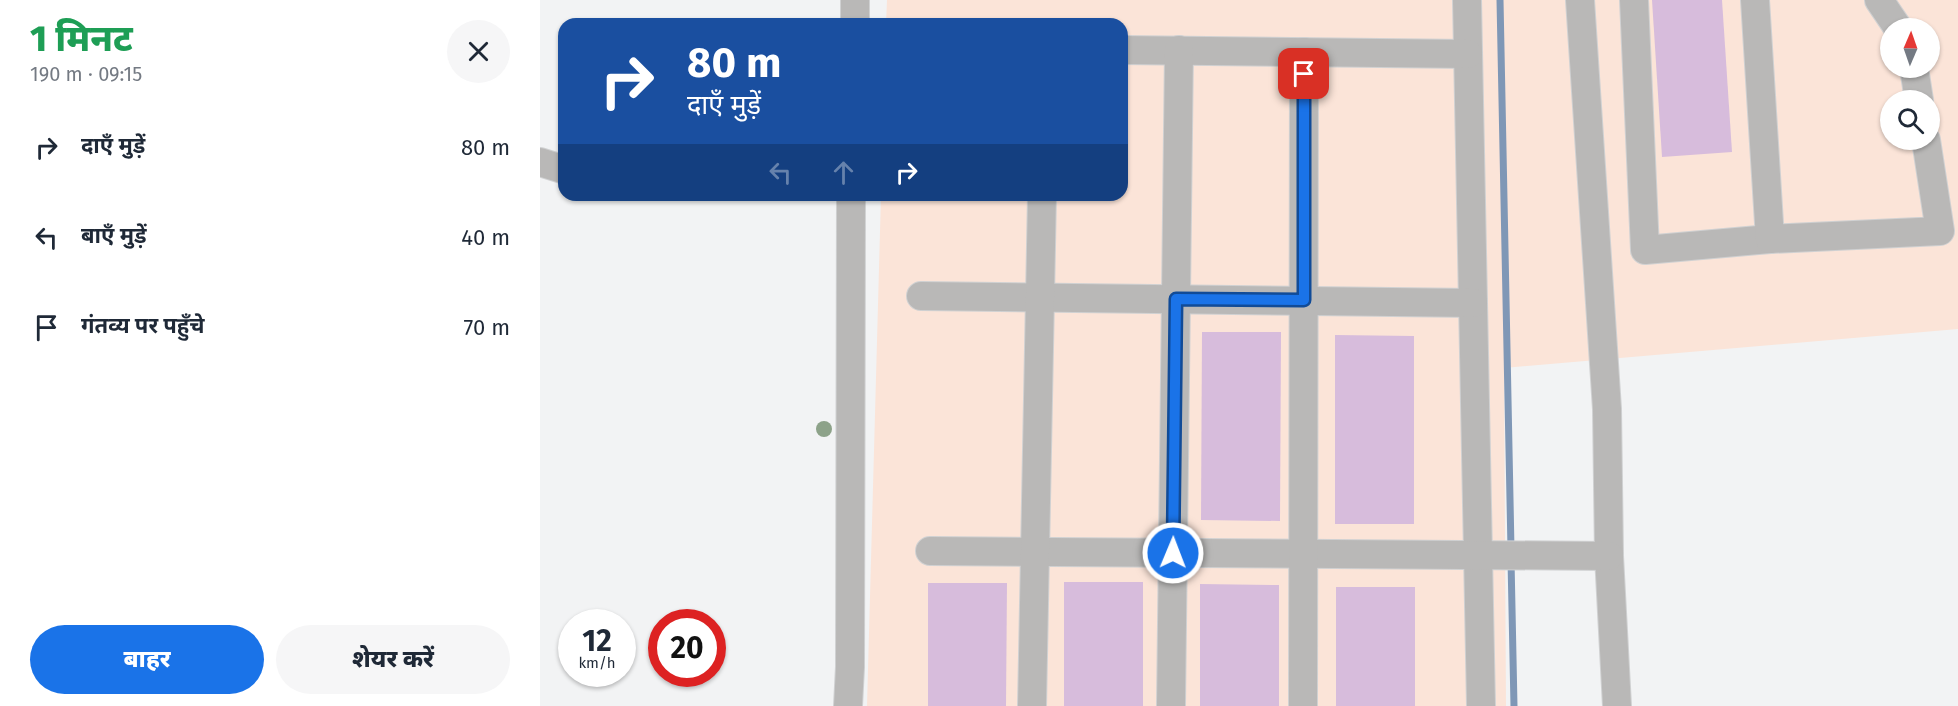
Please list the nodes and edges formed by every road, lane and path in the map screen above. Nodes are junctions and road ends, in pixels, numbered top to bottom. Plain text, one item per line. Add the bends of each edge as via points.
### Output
1 (855, 0) edge
2 (1467, 0) edge
3 (1580, 0) edge
4 (1634, 0) edge
5 (1755, 0) edge
6 (1879, 0) edge
7 (855, 18) edge
8 (1891, 18) edge
9 (1128, 50) edge
10 (1179, 50) junction
11 (1304, 52) junction
12 (1468, 54) junction
13 (1928, 150) edge
14 (851, 201) edge
15 (1042, 201) edge
16 (1770, 239) junction
17 (921, 296) dead end
18 (1040, 297) junction
19 (1176, 299) junction
20 (1304, 300) junction
21 (1473, 303) junction
22 (930, 551) dead end
23 (1035, 552) junction
24 (1173, 553) junction
25 (1304, 554) junction
26 (1500, 556) junction
27 (1610, 556) junction
28 (848, 706) edge
29 (1032, 706) edge
30 (1172, 706) edge
31 (1303, 706) edge
32 (1481, 706) edge
33 (1617, 706) edge

1 - 7 street
2 - 12 street
3 - 27 street via 1607,409
4 - 16 street via 1645,250
5 - 16 street
6 - 8 street
9 - 10 street
10 - 11 street
10 - 19 street
11 - 12 street
11 - 20 street
12 - 21 street
13 - 16 street via 1940,231
14 - 28 street
15 - 18 street
17 - 18 street
18 - 19 street
18 - 23 street
19 - 20 street
19 - 24 street
20 - 21 street
20 - 25 street
21 - 26 street
22 - 23 street
23 - 24 street
23 - 29 street
24 - 25 street
24 - 30 street
25 - 26 street
25 - 31 street
26 - 27 street
26 - 32 street
27 - 33 street

